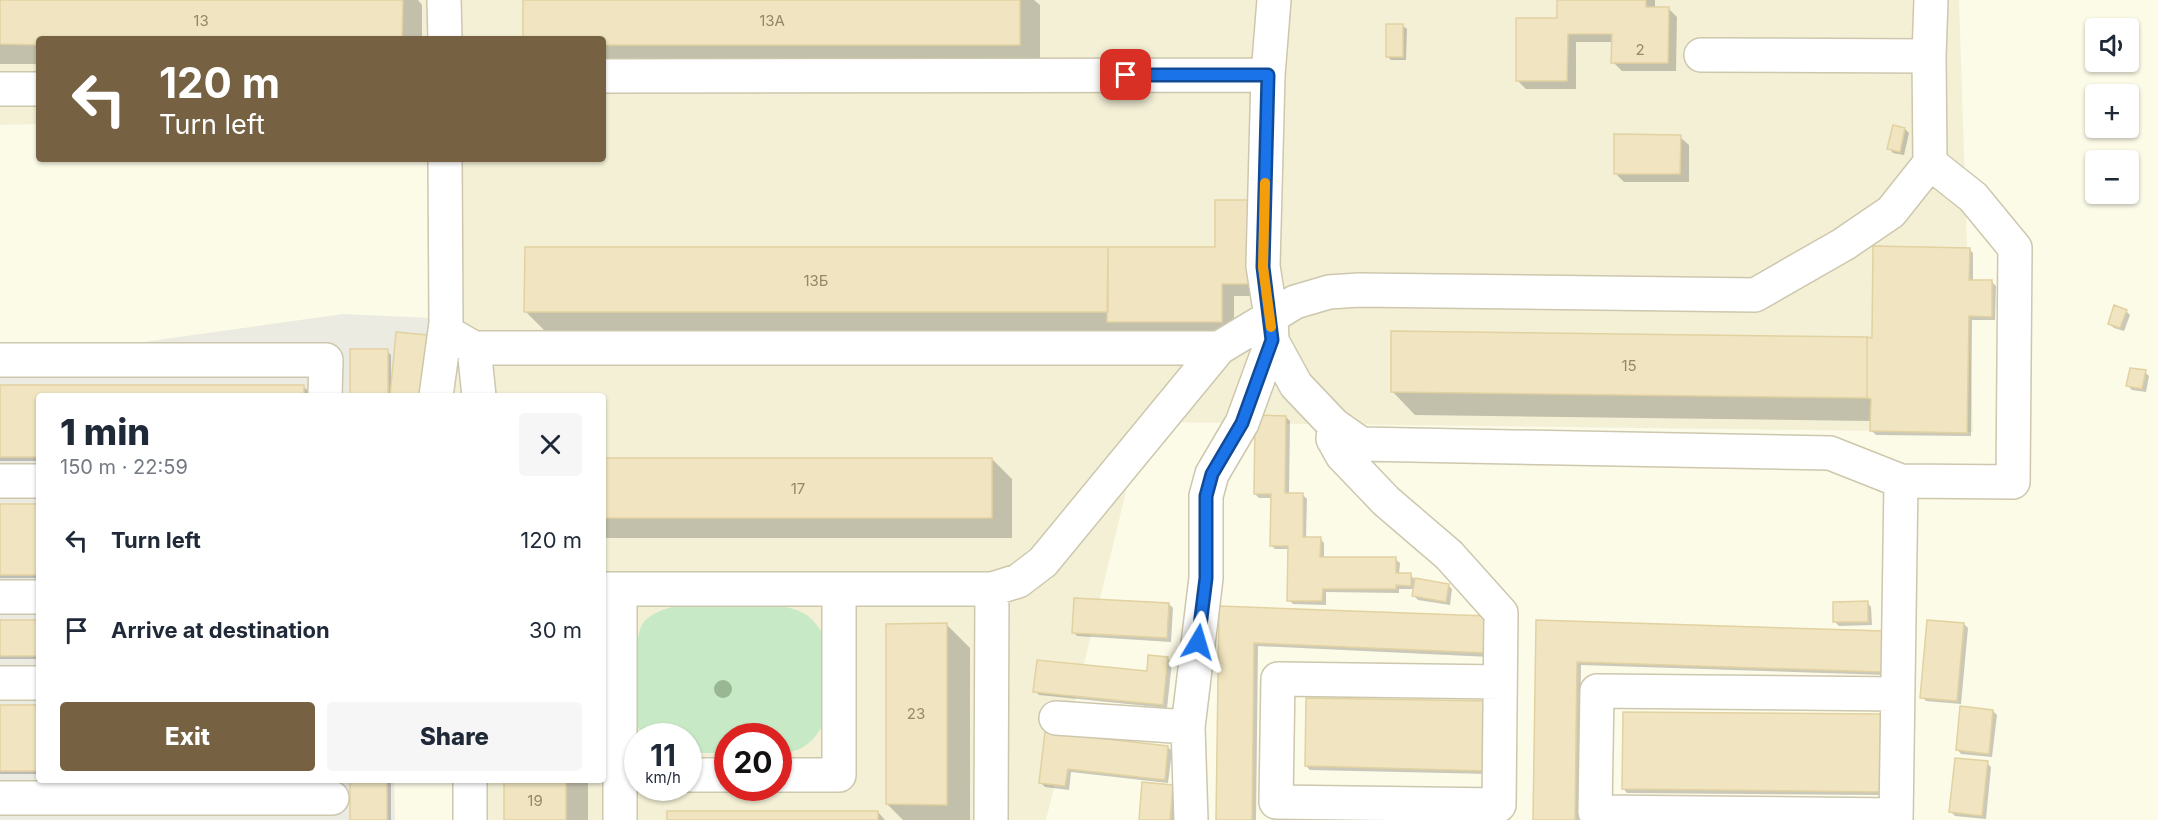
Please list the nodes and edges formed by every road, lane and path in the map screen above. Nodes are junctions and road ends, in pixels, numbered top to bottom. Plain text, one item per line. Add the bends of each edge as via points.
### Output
1 (444, 0) edge
2 (1274, 0) edge
3 (1931, 0) edge
4 (444, 36) edge
5 (1701, 55) dead end
6 (1929, 56) junction
7 (606, 75) edge
8 (1268, 75) junction
9 (0, 89) edge
10 (36, 89) edge
11 (445, 162) edge
12 (1930, 163) junction
13 (446, 323) junction
14 (1272, 329) junction
15 (474, 348) junction
16 (1219, 348) junction
17 (0, 360) edge
18 (326, 393) edge
19 (436, 393) edge
20 (479, 393) edge
21 (1334, 425) junction
22 (0, 481) edge
23 (36, 481) edge
24 (1901, 481) junction
25 (612, 589) edge
26 (840, 589) junction
27 (992, 589) junction
28 (0, 597) edge
29 (36, 597) edge
30 (1500, 682) junction
31 (0, 683) edge
32 (36, 683) edge
33 (1897, 694) junction
34 (1056, 718) dead end
35 (624, 723) edge
36 (1188, 727) junction
37 (792, 775) edge
38 (470, 783) edge
39 (0, 798) edge
40 (332, 799) edge
41 (624, 800) edge
42 (1896, 817) edge
43 (470, 820) edge
44 (620, 820) edge
45 (991, 820) edge
46 (1191, 820) edge

1 - 4 street
2 - 8 street
3 - 6 street
5 - 6 street
6 - 12 street
7 - 8 street
8 - 14 street via 1263,267
9 - 10 street
11 - 13 street
12 - 14 street via 1891,212 1755,295 1329,292 1295,302
12 - 24 street via 1973,197 2014,248 2013,482
13 - 15 street via 457,339
13 - 19 street
14 - 16 street
14 - 21 street via 1296,385
14 - 36 street via 1242,423 1212,474 1206,496 1206,578
15 - 16 street
15 - 20 street
16 - 27 street via 1042,561 1018,581
17 - 18 street via 326,360
21 - 24 street via 1361,444 1830,453
21 - 30 street via 1333,439 1342,455 1386,501 1449,555 1501,613
22 - 23 street
24 - 33 street
25 - 26 street
25 - 35 street
26 - 27 street
26 - 37 street via 839,775
27 - 45 street
28 - 29 street
30 - 30 street via 1278,680 1276,802 1499,805
31 - 32 street
33 - 42 street
33 - 42 street via 1597,691 1595,812
34 - 36 street
36 - 46 street
38 - 43 street
39 - 40 street
41 - 44 street

